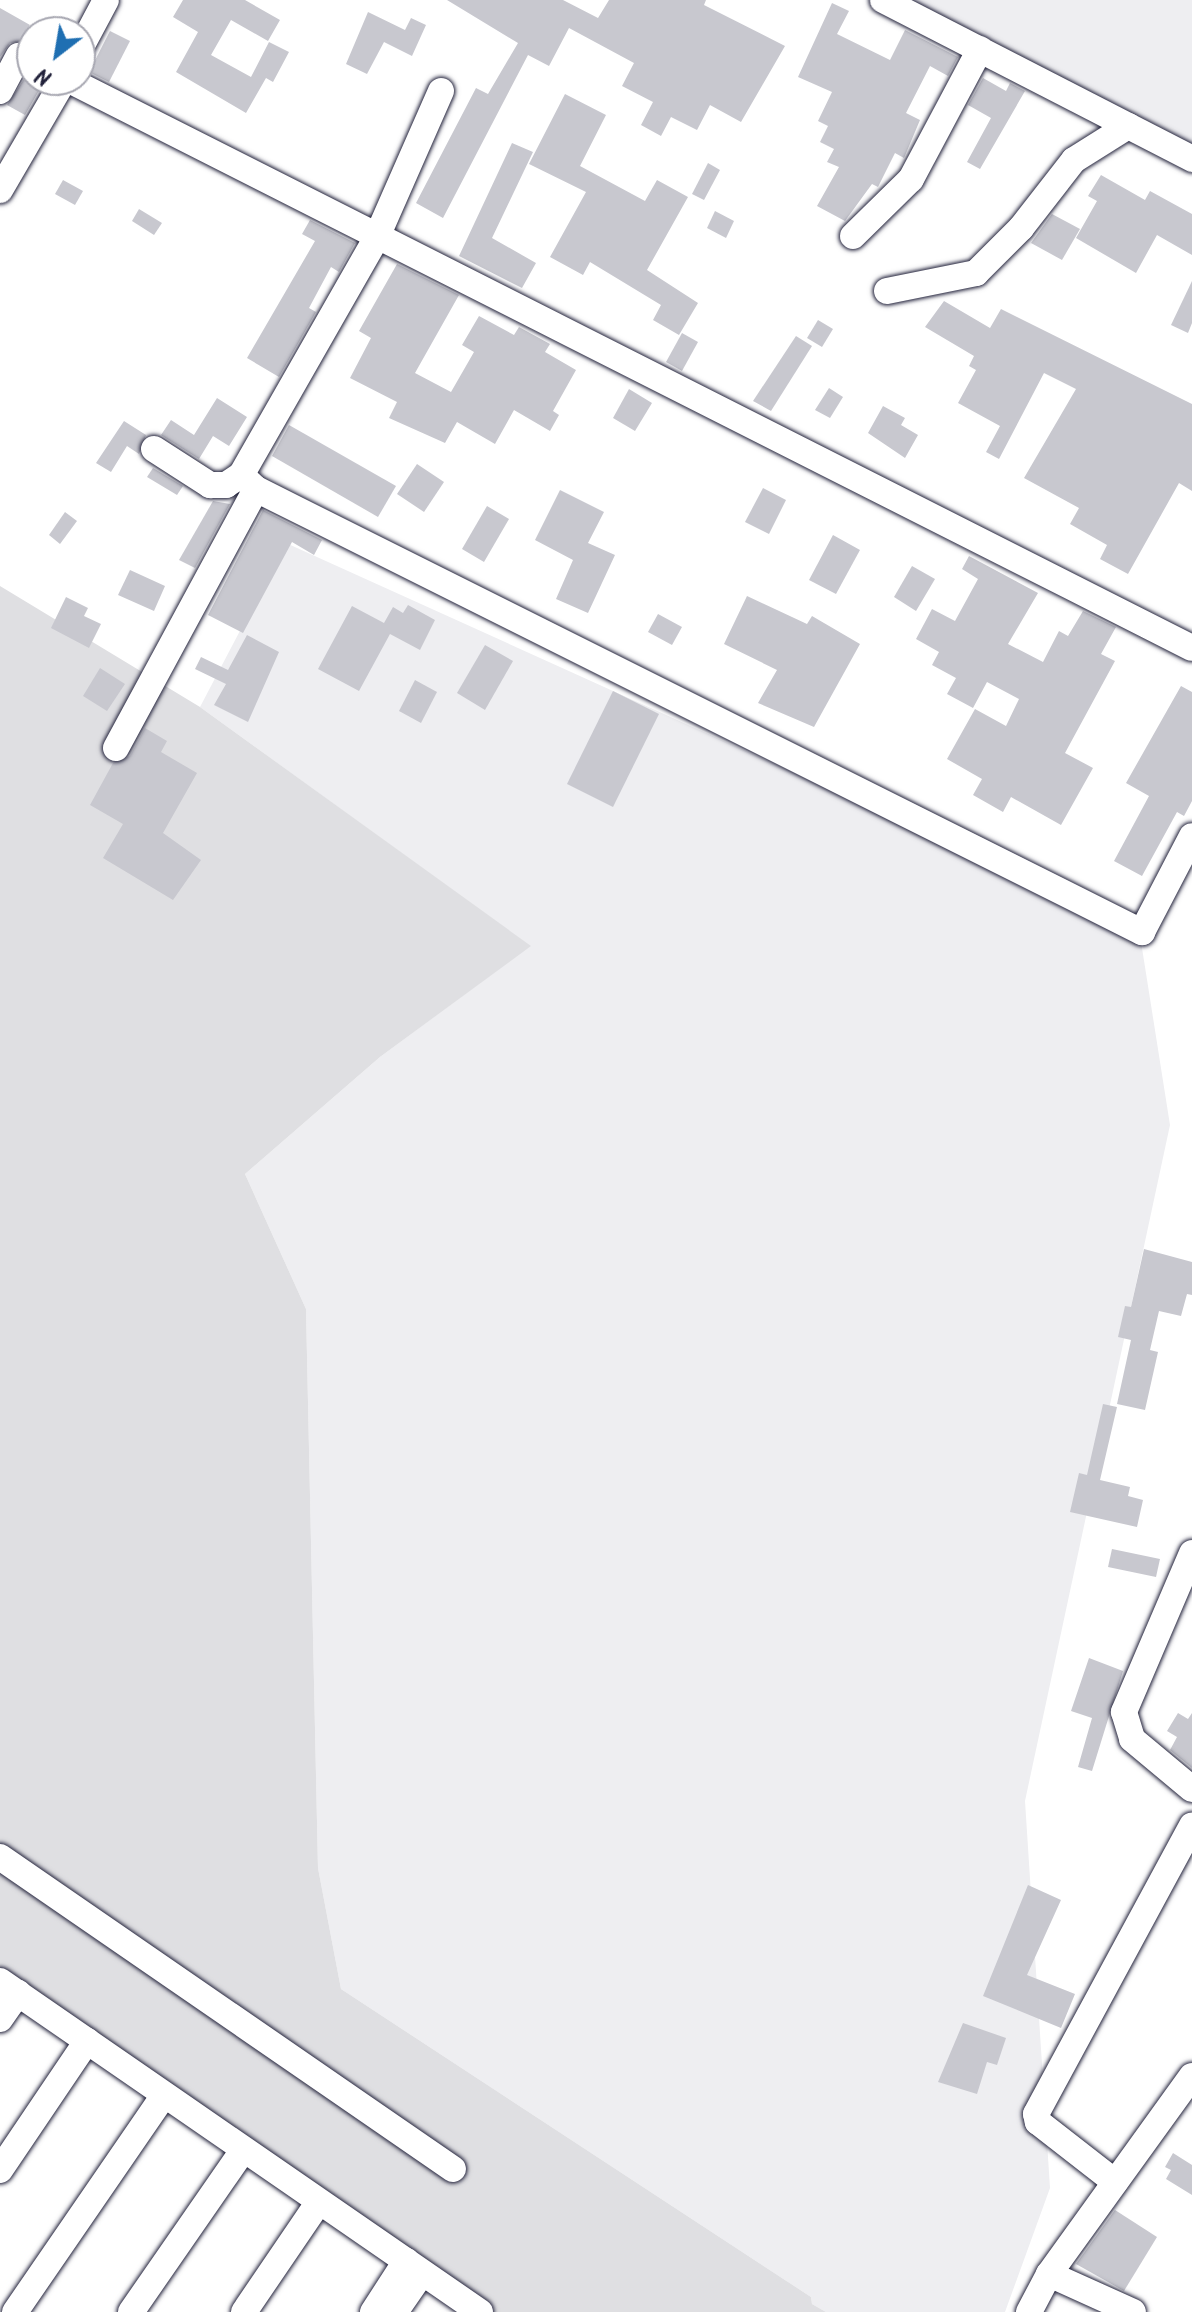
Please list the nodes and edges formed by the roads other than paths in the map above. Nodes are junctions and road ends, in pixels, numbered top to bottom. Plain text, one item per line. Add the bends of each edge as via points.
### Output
1 (106, 0) edge
2 (883, 0) edge
3 (96, 19) edge
4 (980, 49) junction
5 (16, 57) edge
6 (0, 91) edge
7 (441, 91) dead end
8 (96, 95) edge
9 (56, 96) edge
10 (1128, 126) junction
11 (1192, 159) edge
12 (0, 190) edge
13 (853, 236) dead end
14 (377, 237) junction
15 (887, 291) dead end
16 (154, 449) dead end
17 (249, 482) junction
18 (1192, 648) edge
19 (116, 748) dead end
20 (1192, 836) edge
21 (1192, 1553) edge
22 (1192, 1789) edge
23 (1192, 1825) edge
24 (0, 1857) edge
25 (9, 1987) edge
26 (0, 2019) edge
27 (87, 2041) junction
28 (1192, 2076) edge
29 (164, 2095) junction
30 (243, 2150) junction
31 (453, 2169) dead end
32 (0, 2170) edge
33 (1115, 2182) junction
34 (318, 2203) junction
35 (414, 2267) junction
36 (1049, 2274) junction
37 (15, 2312) edge
38 (131, 2312) edge
39 (244, 2312) edge
40 (373, 2312) edge
41 (395, 2312) edge
42 (480, 2312) edge
43 (1029, 2312) edge
44 (1133, 2312) edge

1 - 3 street
2 - 4 street
4 - 10 street
4 - 13 street via 911,179
5 - 6 street
7 - 14 street
8 - 14 street
9 - 12 street
10 - 11 street
10 - 15 street via 1074,160 1021,228 976,273
14 - 17 street
14 - 18 street
16 - 17 street via 210,485
17 - 19 street
17 - 20 street via 1142,932
21 - 22 street via 1124,1712 1132,1739
23 - 33 street via 1036,2114 1038,2122
24 - 31 street
25 - 26 street
25 - 27 street
27 - 29 street
27 - 32 street
28 - 33 street
29 - 30 street
29 - 37 street
30 - 34 street
30 - 38 street
33 - 36 street
34 - 35 street
34 - 39 street
35 - 40 street
35 - 41 street
35 - 42 street
36 - 43 street
36 - 44 street

